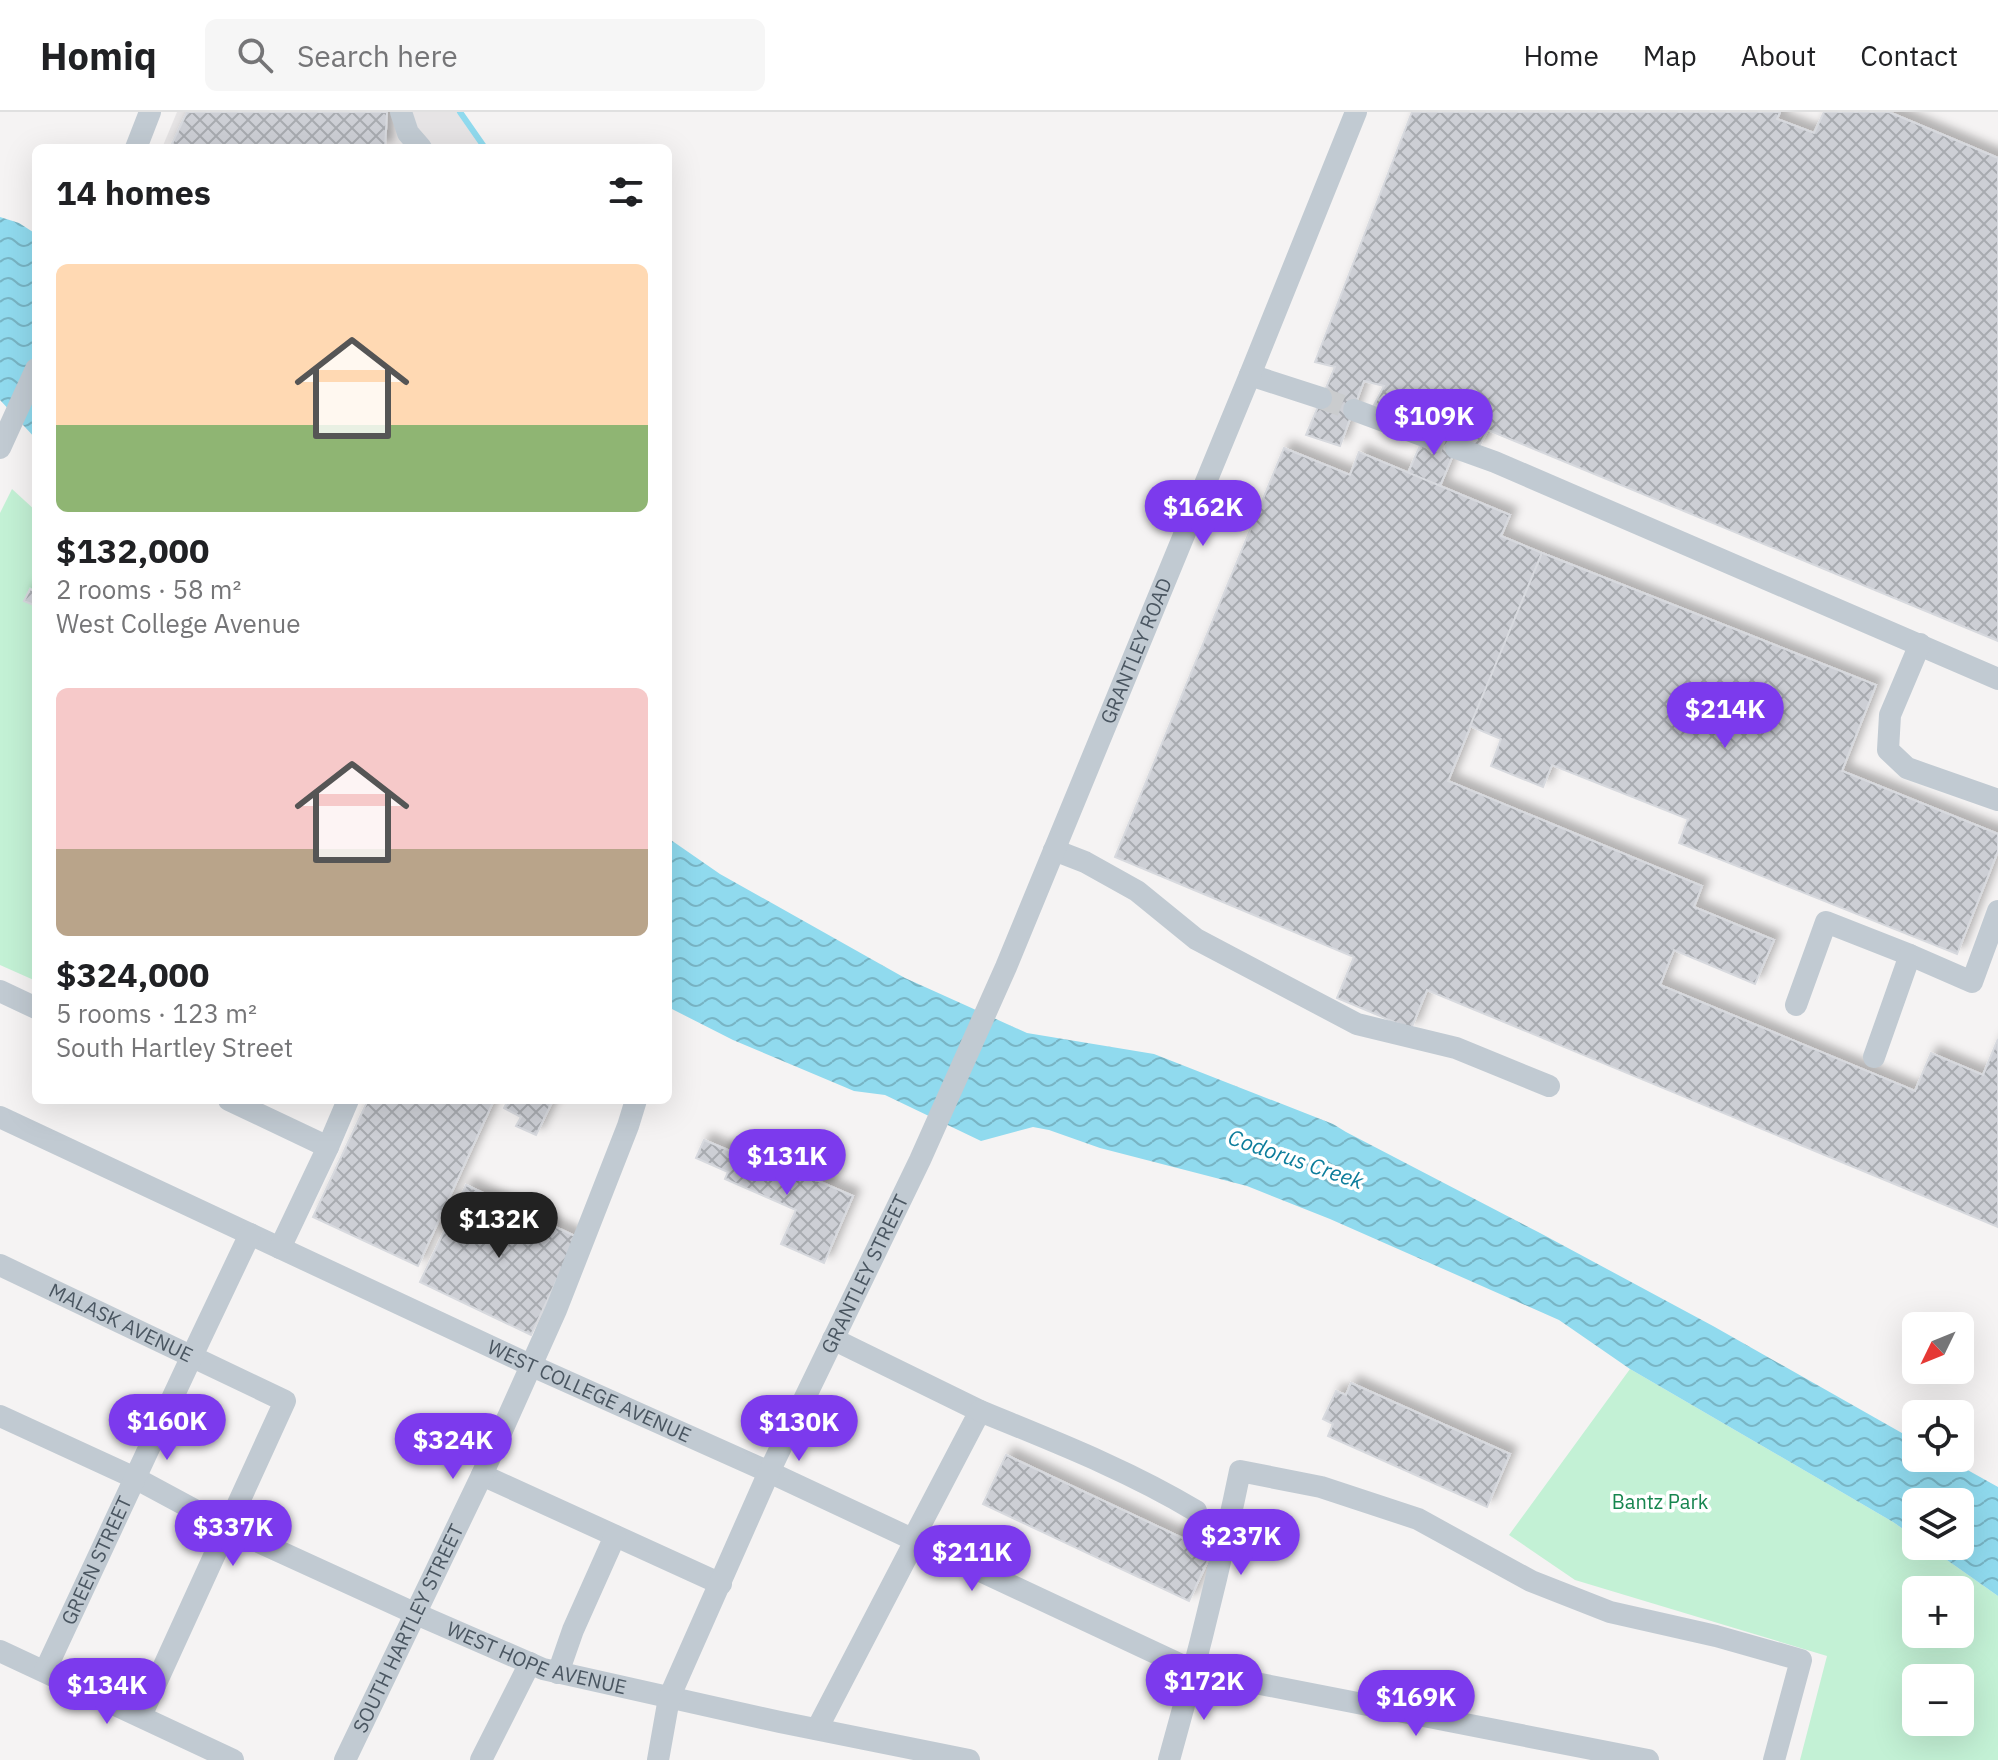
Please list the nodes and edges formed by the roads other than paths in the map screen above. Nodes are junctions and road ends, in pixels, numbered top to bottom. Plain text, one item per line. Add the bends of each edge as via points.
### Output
1 (150, 112) edge
2 (401, 112) edge
3 (1356, 112) edge
4 (138, 144) edge
5 (418, 144) edge
6 (1250, 375) junction
7 (32, 378) edge
8 (1321, 398) tunnel mouth
9 (1354, 410) tunnel mouth
10 (1424, 436) tunnel mouth
11 (0, 448) edge
12 (1456, 448) tunnel mouth
13 (1920, 644) junction
14 (1998, 679) edge
15 (1998, 800) edge
16 (1054, 850) junction
17 (1998, 911) edge
18 (1910, 955) junction
19 (1006, 967) joint
20 (0, 991) edge
21 (1796, 1005) dead end
22 (32, 1006) edge
23 (1874, 1057) dead end
24 (1549, 1086) dead end
25 (237, 1104) edge
26 (346, 1104) edge
27 (634, 1104) edge
28 (0, 1117) edge
29 (328, 1147) junction
30 (250, 1234) junction
31 (280, 1248) junction
32 (0, 1265) edge
33 (833, 1339) junction
34 (192, 1356) junction
35 (530, 1365) junction
36 (980, 1411) junction
37 (0, 1416) edge
38 (769, 1472) junction
39 (482, 1475) junction
40 (135, 1478) junction
41 (1196, 1511) dead end
42 (226, 1527) junction
43 (615, 1536) junction
44 (914, 1540) junction
45 (721, 1584) junction
46 (414, 1613) junction
47 (0, 1651) edge
48 (530, 1663) junction
49 (45, 1671) junction
50 (1194, 1671) junction
51 (558, 1673) junction
52 (669, 1698) junction
53 (141, 1716) junction
54 (817, 1729) junction
55 (233, 1760) edge
56 (345, 1760) edge
57 (481, 1760) edge
58 (658, 1760) edge
59 (969, 1760) edge
60 (1169, 1760) edge
61 (1648, 1760) edge
62 (1774, 1760) edge

1 - 4 street
2 - 5 street
3 - 6 street, GRANTLEY ROAD
6 - 8 street
6 - 16 street, GRANTLEY ROAD
7 - 11 street
9 - 10 street
12 - 13 street
13 - 14 street
13 - 15 street via 1890,715 1888,750 1907,768
16 - 19 street, GRANTLEY ROAD
16 - 24 street via 1137,891 1196,939 1357,1024 1456,1048
17 - 18 street via 1972,982
18 - 21 street via 1826,922
18 - 23 street
19 - 33 street, GRANTLEY STREET
20 - 22 street
25 - 29 street
26 - 29 street
27 - 35 street, SOUTH HARTLEY STREET
28 - 30 street, WEST COLLEGE AVENUE
29 - 31 street
30 - 31 street, WEST COLLEGE AVENUE
30 - 34 street, GREEN STREET
31 - 35 street, WEST COLLEGE AVENUE
32 - 34 street, MALASK AVENUE
33 - 36 street
33 - 38 street, GRANTLEY STREET
34 - 40 street, GREEN STREET
34 - 42 street, MALASK AVENUE via 285,1401
35 - 38 street, WEST COLLEGE AVENUE
35 - 39 street, SOUTH HARTLEY STREET
36 - 41 street via 1097,1459
36 - 44 street
37 - 40 street, WEST HOPE AVENUE
38 - 44 street, WEST COLLEGE AVENUE
38 - 45 street, GRANTLEY STREET
39 - 43 street
39 - 46 street, SOUTH HARTLEY STREET
40 - 42 street, WEST HOPE AVENUE
40 - 49 street, GREEN STREET
42 - 46 street, WEST HOPE AVENUE
42 - 53 street
43 - 45 street
43 - 51 street
44 - 50 street, WEST COLLEGE AVENUE
44 - 54 street
45 - 52 street, GRANTLEY STREET
46 - 48 street, WEST HOPE AVENUE
46 - 56 street, SOUTH HARTLEY STREET
47 - 49 street
48 - 51 street, WEST HOPE AVENUE
48 - 57 street
49 - 53 street
50 - 60 street
50 - 61 street, WEST COLLEGE AVENUE
50 - 62 street via 1240,1471 1321,1487 1418,1519 1531,1581 1610,1612 1801,1660
51 - 52 street, WEST HOPE AVENUE
52 - 54 street, WEST HOPE AVENUE
52 - 58 street, GRANTLEY STREET
53 - 55 street
54 - 59 street, WEST HOPE AVENUE

